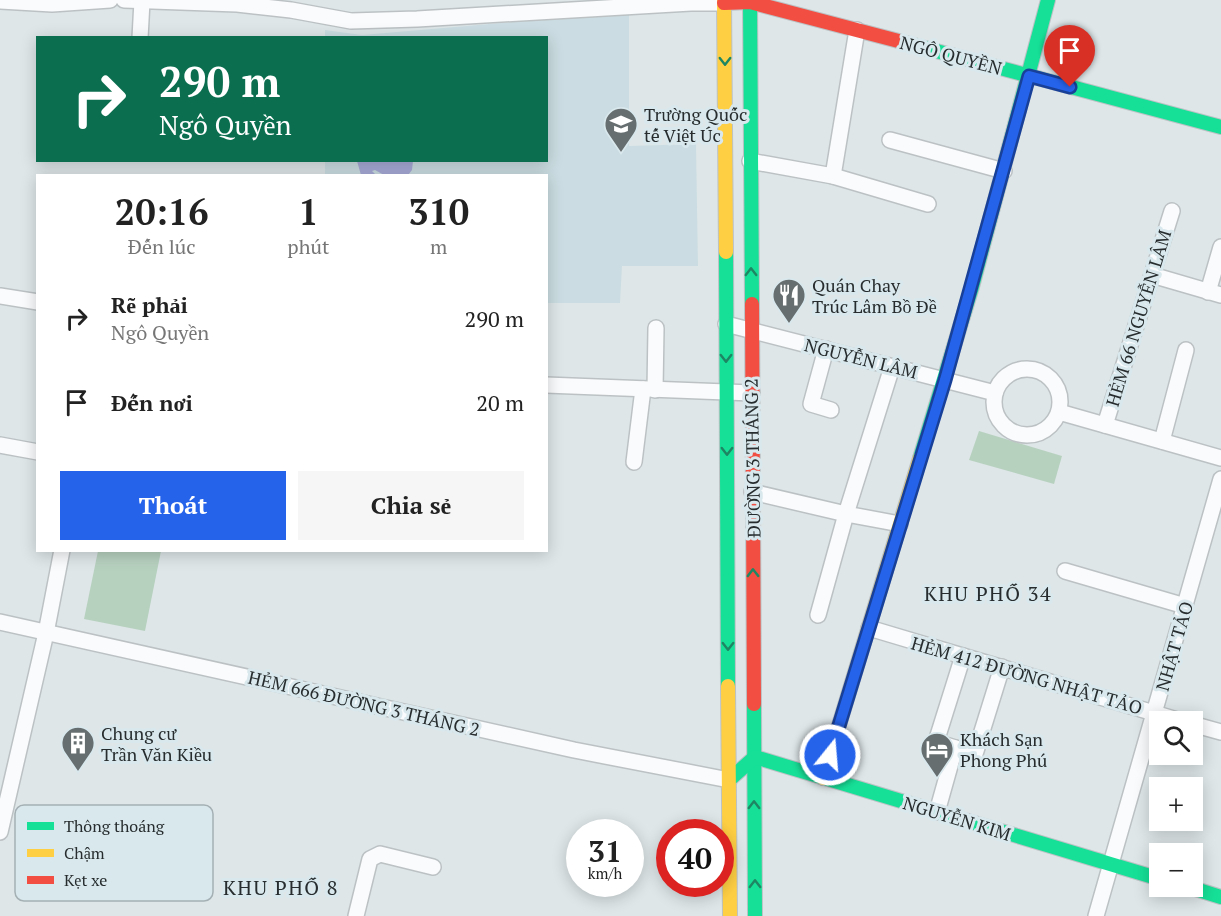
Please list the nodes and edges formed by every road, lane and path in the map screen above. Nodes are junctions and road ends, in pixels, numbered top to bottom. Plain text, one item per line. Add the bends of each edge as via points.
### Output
1 (110, 0) edge
2 (124, 0) edge
3 (1048, 0) edge
4 (0, 1) edge
5 (142, 1) edge
6 (724, 1) edge
7 (750, 1) edge
8 (857, 30) junction
9 (140, 36) edge
10 (1029, 76) junction
11 (1221, 125) edge
12 (890, 140) dead end
13 (750, 161) junction
14 (1004, 171) junction
15 (833, 176) junction
16 (928, 204) dead end
17 (1172, 211) dead end
18 (1221, 247) edge
19 (1152, 275) junction
20 (1214, 293) edge
21 (0, 296) edge
22 (36, 302) edge
23 (726, 324) junction
24 (656, 328) dead end
25 (752, 330) junction
26 (826, 349) junction
27 (1186, 350) dead end
28 (892, 367) junction
29 (945, 380) junction
30 (548, 385) edge
31 (649, 390) junction
32 (727, 392) junction
33 (752, 393) junction
34 (995, 393) junction
35 (831, 410) dead end
36 (1059, 412) junction
37 (1105, 426) junction
38 (1162, 441) junction
39 (0, 445) edge
40 (36, 452) edge
41 (1221, 458) edge
42 (634, 462) dead end
43 (1221, 479) edge
44 (752, 492) junction
45 (846, 514) junction
46 (900, 524) junction
47 (62, 552) edge
48 (1065, 571) dead end
49 (1185, 606) junction
50 (818, 615) dead end
51 (0, 622) edge
52 (869, 628) junction
53 (46, 633) junction
54 (963, 656) junction
55 (1002, 668) junction
56 (1155, 711) edge
57 (1149, 712) edge
58 (1203, 727) edge
59 (1149, 731) edge
60 (1221, 732) edge
61 (955, 748) junction
62 (754, 757) junction
63 (823, 778) junction
64 (729, 780) junction
65 (937, 812) junction
66 (0, 832) edge
67 (1111, 864) junction
68 (433, 867) dead end
69 (1149, 876) edge
70 (1203, 891) edge
71 (1221, 897) edge
72 (356, 916) edge
73 (730, 916) edge
74 (755, 916) edge
75 (1096, 916) edge

1 - 4 street via 52,4
2 - 5 street
3 - 10 main road
5 - 6 street via 237,4 351,21
5 - 9 street
6 - 7 main road, NGÔ QUYỀN
6 -> 23 main road, ĐƯỜNG 3 THÁNG 2
7 - 8 main road, NGÔ QUYỀN
7 - 13 main road, ĐƯỜNG 3 THÁNG 2
8 - 10 main road, NGÔ QUYỀN
8 - 15 street
10 - 11 main road, NGÔ QUYỀN
10 - 14 main road
12 - 14 street
13 - 15 street
25 -> 13 main road, ĐƯỜNG 3 THÁNG 2
14 - 29 main road
15 - 16 street
17 - 19 street, HẺM 66 NGUYỄN LÂM
18 - 20 street
19 - 20 street
19 - 37 street, HẺM 66 NGUYỄN LÂM
21 - 22 street
23 - 25 street, NGUYỄN LÂM
23 -> 32 main road, ĐƯỜNG 3 THÁNG 2
24 - 31 street
25 - 26 street, NGUYỄN LÂM
25 - 33 main road, ĐƯỜNG 3 THÁNG 2
26 - 28 street, NGUYỄN LÂM
26 - 35 street via 811,404
27 - 38 street
28 - 29 street, NGUYỄN LÂM
28 - 45 street
29 - 34 street, NGUYỄN LÂM
29 - 46 main road
30 - 31 street
31 - 32 street
31 - 42 street
32 - 33 street
32 -> 64 main road, ĐƯỜNG 3 THÁNG 2
33 - 44 main road, ĐƯỜNG 3 THÁNG 2
34 - 36 street via 1000,423 1017,434 1038,434 1054,422
34 - 36 street via 1006,376 1036,370 1053,382
36 - 37 street
37 - 38 street
38 - 41 street
39 - 40 street
43 - 49 street, NHẬT TẢO
44 - 45 street
62 -> 44 main road, ĐƯỜNG 3 THÁNG 2
45 - 46 street
45 - 50 street
46 - 52 main road
47 - 53 street
48 - 49 street
49 - 56 street, NHẬT TẢO
51 - 53 street, HẺM 666 ĐƯỜNG 3 THÁNG 2
52 - 54 street, HẺM 412 ĐƯỜNG NHẬT TẢO
52 - 63 main road
53 - 64 street, HẺM 666 ĐƯỜNG 3 THÁNG 2 via 574,750
53 - 66 street
54 - 55 street, HẺM 412 ĐƯỜNG NHẬT TẢO
54 - 61 street via 936,742
55 - 57 street, HẺM 412 ĐƯỜNG NHẬT TẢO
55 - 61 street via 975,754
58 - 60 street
59 - 67 street, NHẬT TẢO
61 - 65 street
62 - 63 main road, NGUYỄN KIM
62 - 64 main road
74 -> 62 main road, ĐƯỜNG 3 THÁNG 2
63 - 65 main road, NGUYỄN KIM
64 - 73 main road, ĐƯỜNG 3 THÁNG 2
65 - 67 main road, NGUYỄN KIM
67 - 69 main road, NGUYỄN KIM
67 - 75 street, NHẬT TẢO
68 - 72 street via 380,854 370,859
70 - 71 main road

